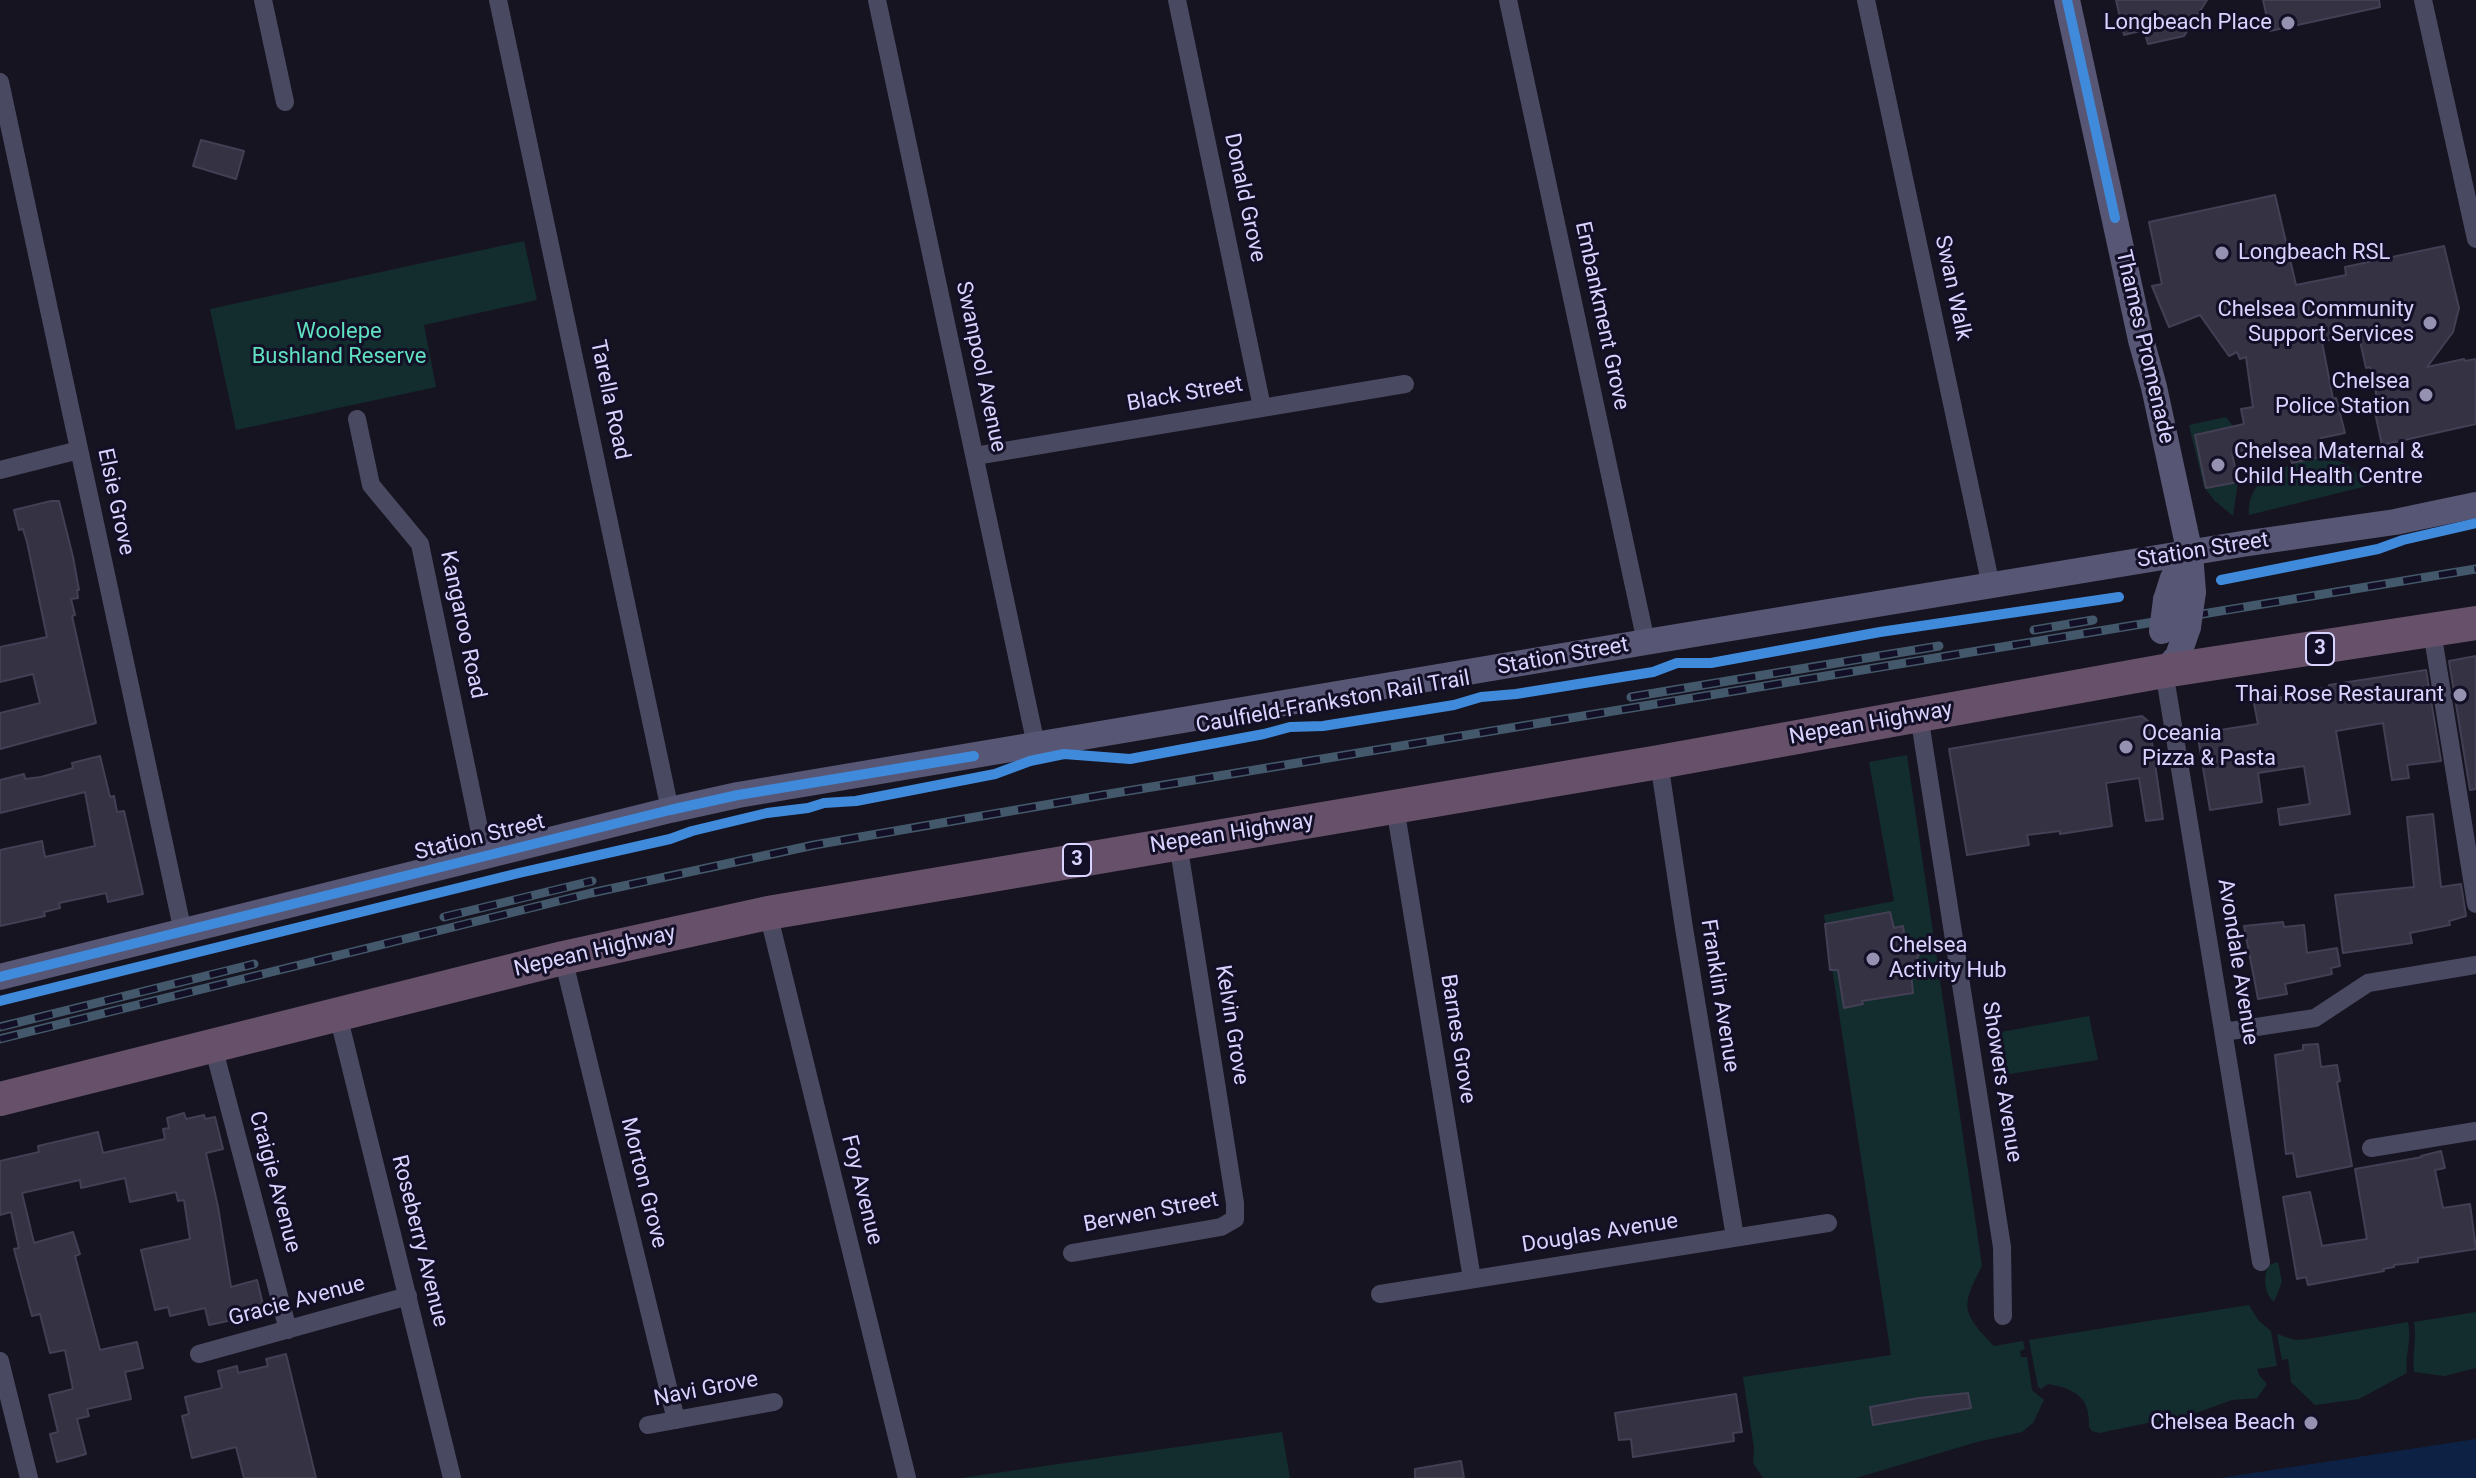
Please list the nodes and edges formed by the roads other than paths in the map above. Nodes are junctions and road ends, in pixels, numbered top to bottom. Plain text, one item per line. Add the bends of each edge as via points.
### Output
1 (263, 0) edge
2 (498, 0) edge
3 (877, 0) edge
4 (1177, 0) edge
5 (1508, 0) edge
6 (1866, 0) edge
7 (2067, 0) edge
8 (2423, 0) edge
9 (0, 82) edge
10 (285, 102) dead end
11 (2476, 239) edge
12 (1405, 384) dead end
13 (1262, 407) junction
14 (357, 419) dead end
15 (79, 450) junction
16 (975, 456) junction
17 (0, 470) edge
18 (2476, 505) edge
19 (2190, 554) junction
20 (1991, 586) junction
21 (2476, 623) edge
22 (2175, 629) junction
23 (2432, 631) junction
24 (1646, 642) junction
25 (2164, 671) junction
26 (1919, 715) junction
27 (1036, 745) junction
28 (1659, 762) junction
29 (1395, 807) junction
30 (670, 810) junction
31 (1178, 843) junction
32 (485, 857) junction
33 (2476, 904) edge
34 (768, 913) junction
35 (183, 932) junction
36 (563, 958) junction
37 (2476, 965) edge
38 (0, 977) edge
39 (338, 1015) junction
40 (2224, 1032) junction
41 (213, 1046) junction
42 (0, 1099) edge
43 (2476, 1131) edge
44 (2371, 1148) dead end
45 (1236, 1215) joint
46 (1828, 1223) dead end
47 (1735, 1237) junction
48 (1072, 1253) dead end
49 (2261, 1262) dead end
50 (1472, 1279) junction
51 (1380, 1294) dead end
52 (408, 1296) junction
53 (2003, 1316) dead end
54 (288, 1330) junction
55 (199, 1354) dead end
56 (0, 1361) edge
57 (774, 1402) dead end
58 (676, 1420) junction
59 (648, 1425) dead end
60 (29, 1478) edge
61 (452, 1478) edge
62 (907, 1478) edge

1 - 10 street
2 - 30 street, Tarella Road
3 - 16 street, Swanpool Avenue
4 - 13 street, Donald Grove
5 - 24 street, Embankment Grove
6 - 20 street, Swan Walk
7 - 19 street, Thames Promenade
8 - 11 street
9 - 15 street, Elsie Grove
12 - 13 street, Black Street
13 - 16 street, Black Street
14 - 32 street, Kangaroo Road via 371,485 420,544
15 - 17 street
15 - 35 street, Elsie Grove
16 - 27 street, Swanpool Avenue
18 - 19 street, Station Street
19 - 20 street, Station Street
19 - 22 street, Thames Promenade, bridge via 2193,592
19 - 22 street, Thames Promenade, bridge via 2166,600
20 - 24 street, Station Street
21 - 23 highway, Nepean Highway / 3
22 - 25 street, Thames Promenade via 2178,656
23 - 25 highway, Nepean Highway / 3
23 - 33 street
24 - 27 street, Station Street
25 - 26 highway, Nepean Highway / 3
25 - 40 street, Avondale Avenue
26 - 28 highway, Nepean Highway / 3
26 - 53 street, Showers Avenue via 2002,1247
27 - 30 street, Station Street
28 - 29 highway, Nepean Highway / 3
28 - 47 street, Franklin Avenue
29 - 31 highway, Nepean Highway / 3
29 - 50 street, Barnes Grove
30 - 32 street, Station Street
31 - 34 highway, Nepean Highway / 3
31 - 45 street, Kelvin Grove
32 - 35 street, Station Street
34 - 36 highway, Nepean Highway / 3
34 - 62 street, Foy Avenue
35 - 38 street, Station Street
36 - 39 highway, Nepean Highway / 3
36 - 58 street, Morton Grove
37 - 40 street via 2368,983 2315,1018
39 - 41 highway, Nepean Highway / 3
39 - 52 street, Roseberry Avenue
40 - 49 street, Avondale Avenue
41 - 42 highway, Nepean Highway / 3
41 - 54 street, Craigie Avenue
43 - 44 street
45 - 48 street, Berwen Street via 1221,1227
46 - 47 street, Douglas Avenue
47 - 50 street, Douglas Avenue
50 - 51 street, Douglas Avenue
52 - 54 street, Gracie Avenue
52 - 61 street, Roseberry Avenue
54 - 55 street, Gracie Avenue
56 - 60 street
57 - 58 street, Navi Grove
58 - 59 street, Navi Grove

